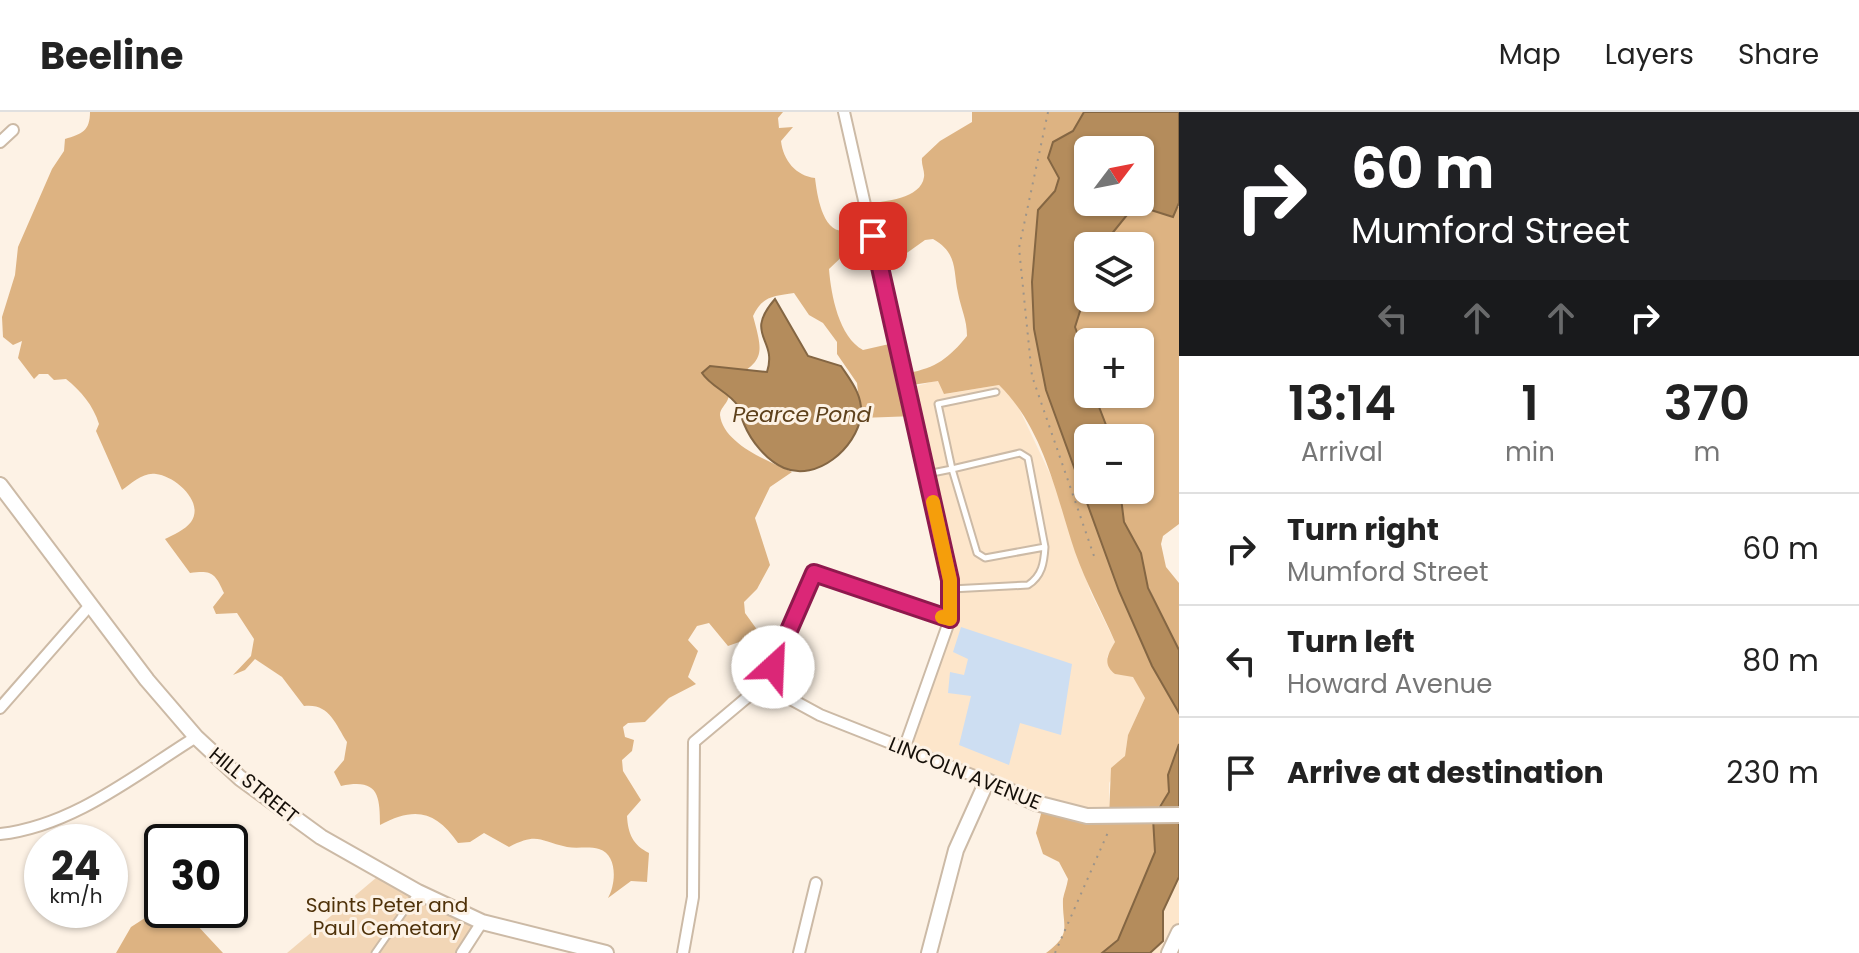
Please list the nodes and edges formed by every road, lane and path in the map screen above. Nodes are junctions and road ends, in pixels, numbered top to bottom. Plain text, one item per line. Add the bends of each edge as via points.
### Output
1 (844, 112) edge
2 (1048, 112) edge
3 (13, 130) dead end
4 (0, 142) edge
5 (996, 392) dead end
6 (952, 469) junction
7 (927, 474) junction
8 (0, 485) edge
9 (1045, 547) junction
10 (1094, 556) dead end
11 (950, 589) junction
12 (91, 604) junction
13 (950, 619) junction
14 (763, 684) junction
15 (0, 708) edge
16 (196, 737) junction
17 (904, 749) junction
18 (987, 781) junction
19 (1179, 815) edge
20 (1115, 816) junction
21 (0, 834) edge
22 (816, 883) dead end
23 (418, 892) junction
24 (482, 922) junction
25 (1179, 932) edge
26 (578, 950) edge
27 (375, 953) edge
28 (462, 953) edge
29 (606, 953) edge
30 (683, 953) edge
31 (799, 953) edge
32 (929, 953) edge
33 (1055, 953) edge
34 (1169, 953) edge

1 - 7 street
2 - 10 path via 1019,248 1032,376
3 - 4 street
5 - 6 lane via 938,404
6 - 7 lane
6 - 9 lane via 977,553 985,558
6 - 9 lane via 1020,453 1028,458
7 - 11 street
8 - 12 street, HILL STREET
9 - 11 lane via 1038,578 1028,585
11 - 13 street
12 - 15 street
12 - 16 street, HILL STREET
13 - 14 street via 814,573 784,650
13 - 17 street
14 - 17 street, LINCOLN AVENUE via 820,715
14 - 30 street via 694,742 693,897
16 - 21 street via 71,814 27,831
16 - 23 street, HILL STREET via 240,778 321,837
17 - 18 street, LINCOLN AVENUE
18 - 20 street, LINCOLN AVENUE via 1036,803 1087,816
18 - 32 street via 956,850
19 - 20 street, LINCOLN AVENUE
20 - 33 path
22 - 31 street
23 - 24 street, HILL STREET
23 - 27 lane
24 - 26 street, HILL STREET
24 - 28 street
25 - 34 street
26 - 29 street, HILL STREET

